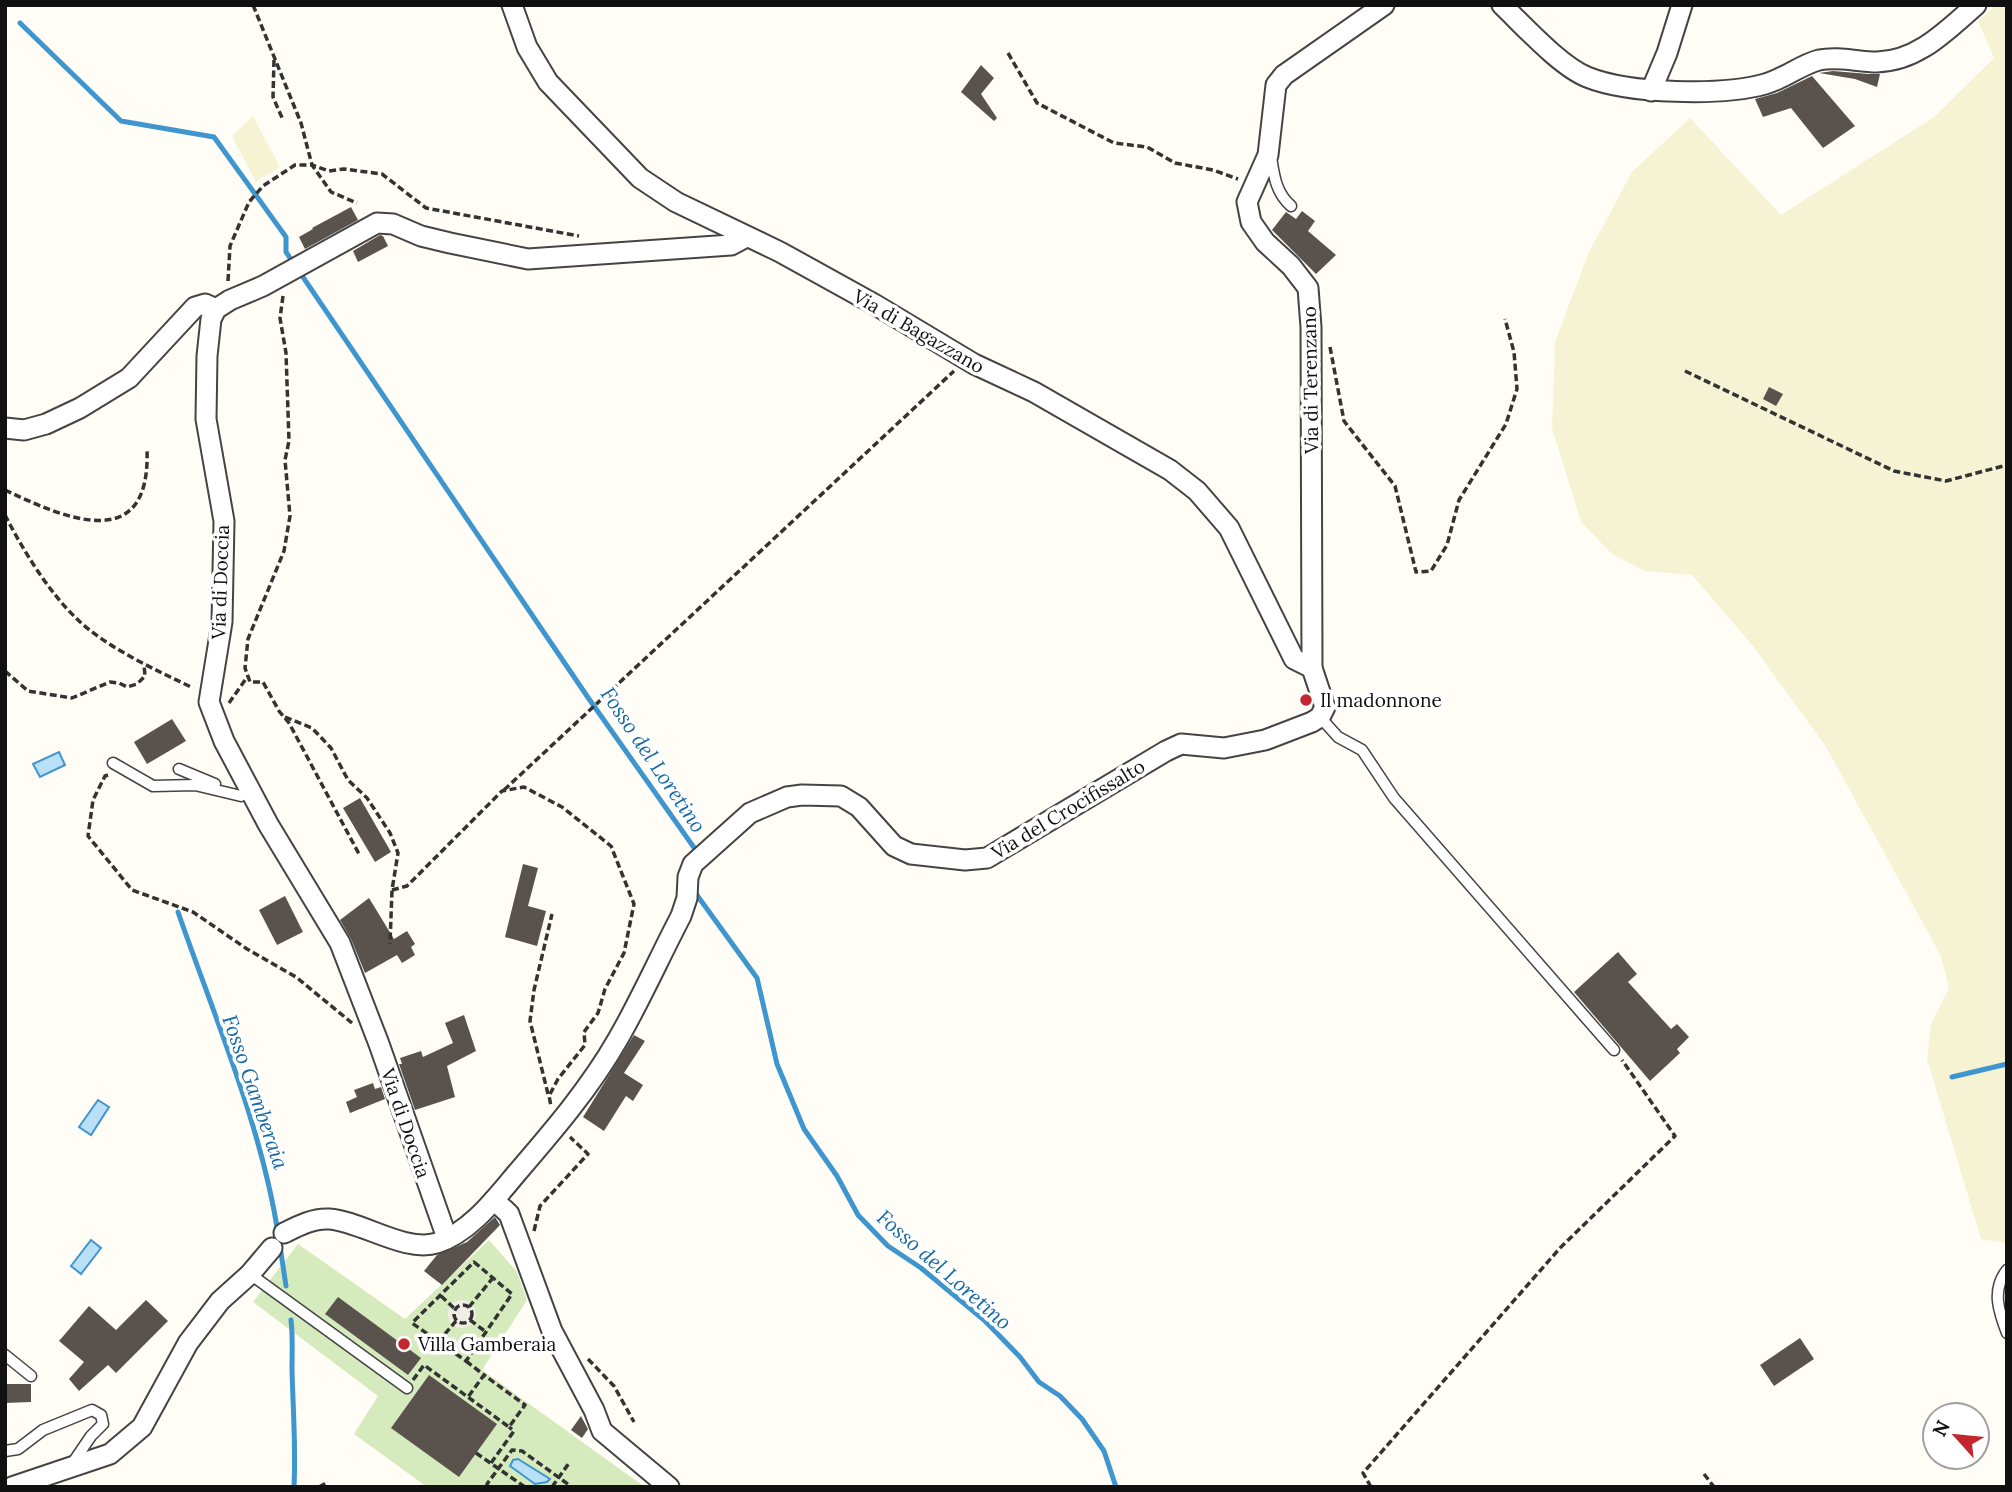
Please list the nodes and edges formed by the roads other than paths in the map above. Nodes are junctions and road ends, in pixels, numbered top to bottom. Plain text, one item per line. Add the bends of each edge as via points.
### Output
1 (512, 5) edge
2 (1384, 5) edge
3 (1502, 5) edge
4 (1682, 5) edge
5 (1976, 5) edge
6 (1651, 91) junction
7 (1269, 146) junction
8 (1291, 206) dead end
9 (746, 237) junction
10 (216, 309) junction
11 (5, 428) edge
12 (1312, 668) junction
13 (1320, 717) junction
14 (118, 766) road end
15 (179, 769) dead end
16 (242, 796) junction
17 (259, 806) junction
18 (1614, 1050) road end
19 (494, 1200) junction
20 (447, 1238) junction
21 (2007, 1270) edge
22 (250, 1274) junction
23 (2007, 1333) edge
24 (5, 1355) edge
25 (31, 1376) dead end
26 (408, 1388) road end
27 (5, 1451) edge
28 (70, 1467) junction
29 (12, 1487) edge
30 (669, 1487) edge

1 - 9 street, Via di Bagazzano via 527,47 548,82 640,178
2 - 7 street, Via di Terenzano via 1284,75 1276,85
3 - 6 street via 1586,77
4 - 6 street
5 - 6 street via 1923,48 1898,60 1819,60 1766,84 1727,90
7 - 8 lane via 1274,177 1282,198
7 - 12 street, Via di Terenzano via 1247,202 1251,222 1308,288
9 - 10 street via 731,245 528,259 377,223
9 - 12 street, Via di Bagazzano via 1170,470 1197,491 1229,528 1294,659
10 - 11 street via 205,304 195,307 129,378 80,408 24,430
10 - 17 street, Via di Doccia via 208,336 206,419 224,521 222,622 209,702
12 - 13 street via 1325,707
13 - 18 lane via 1338,737 1362,750 1394,798
13 - 19 street, Via del Crocifissalto via 1265,740 1224,748 1181,744 987,858 911,854 894,846 859,807 841,796 787,797 750,813 693,864 681,916 618,1038 590,1083
14 - 16 lane via 153,786 195,785
15 - 16 lane
16 - 17 lane
17 - 20 street, Via di Doccia via 340,943
19 - 20 street, Via del Crocifissalto
19 - 30 street via 509,1214 552,1331 602,1431
20 - 22 street via 435,1243 401,1241 344,1221 304,1223 278,1241
21 - 23 lane via 1997,1288
22 - 26 lane
22 - 28 street via 220,1301 188,1343 142,1427 110,1454
24 - 25 lane
27 - 28 lane via 18,1449 43,1430 92,1410 101,1415 103,1424
28 - 29 street

